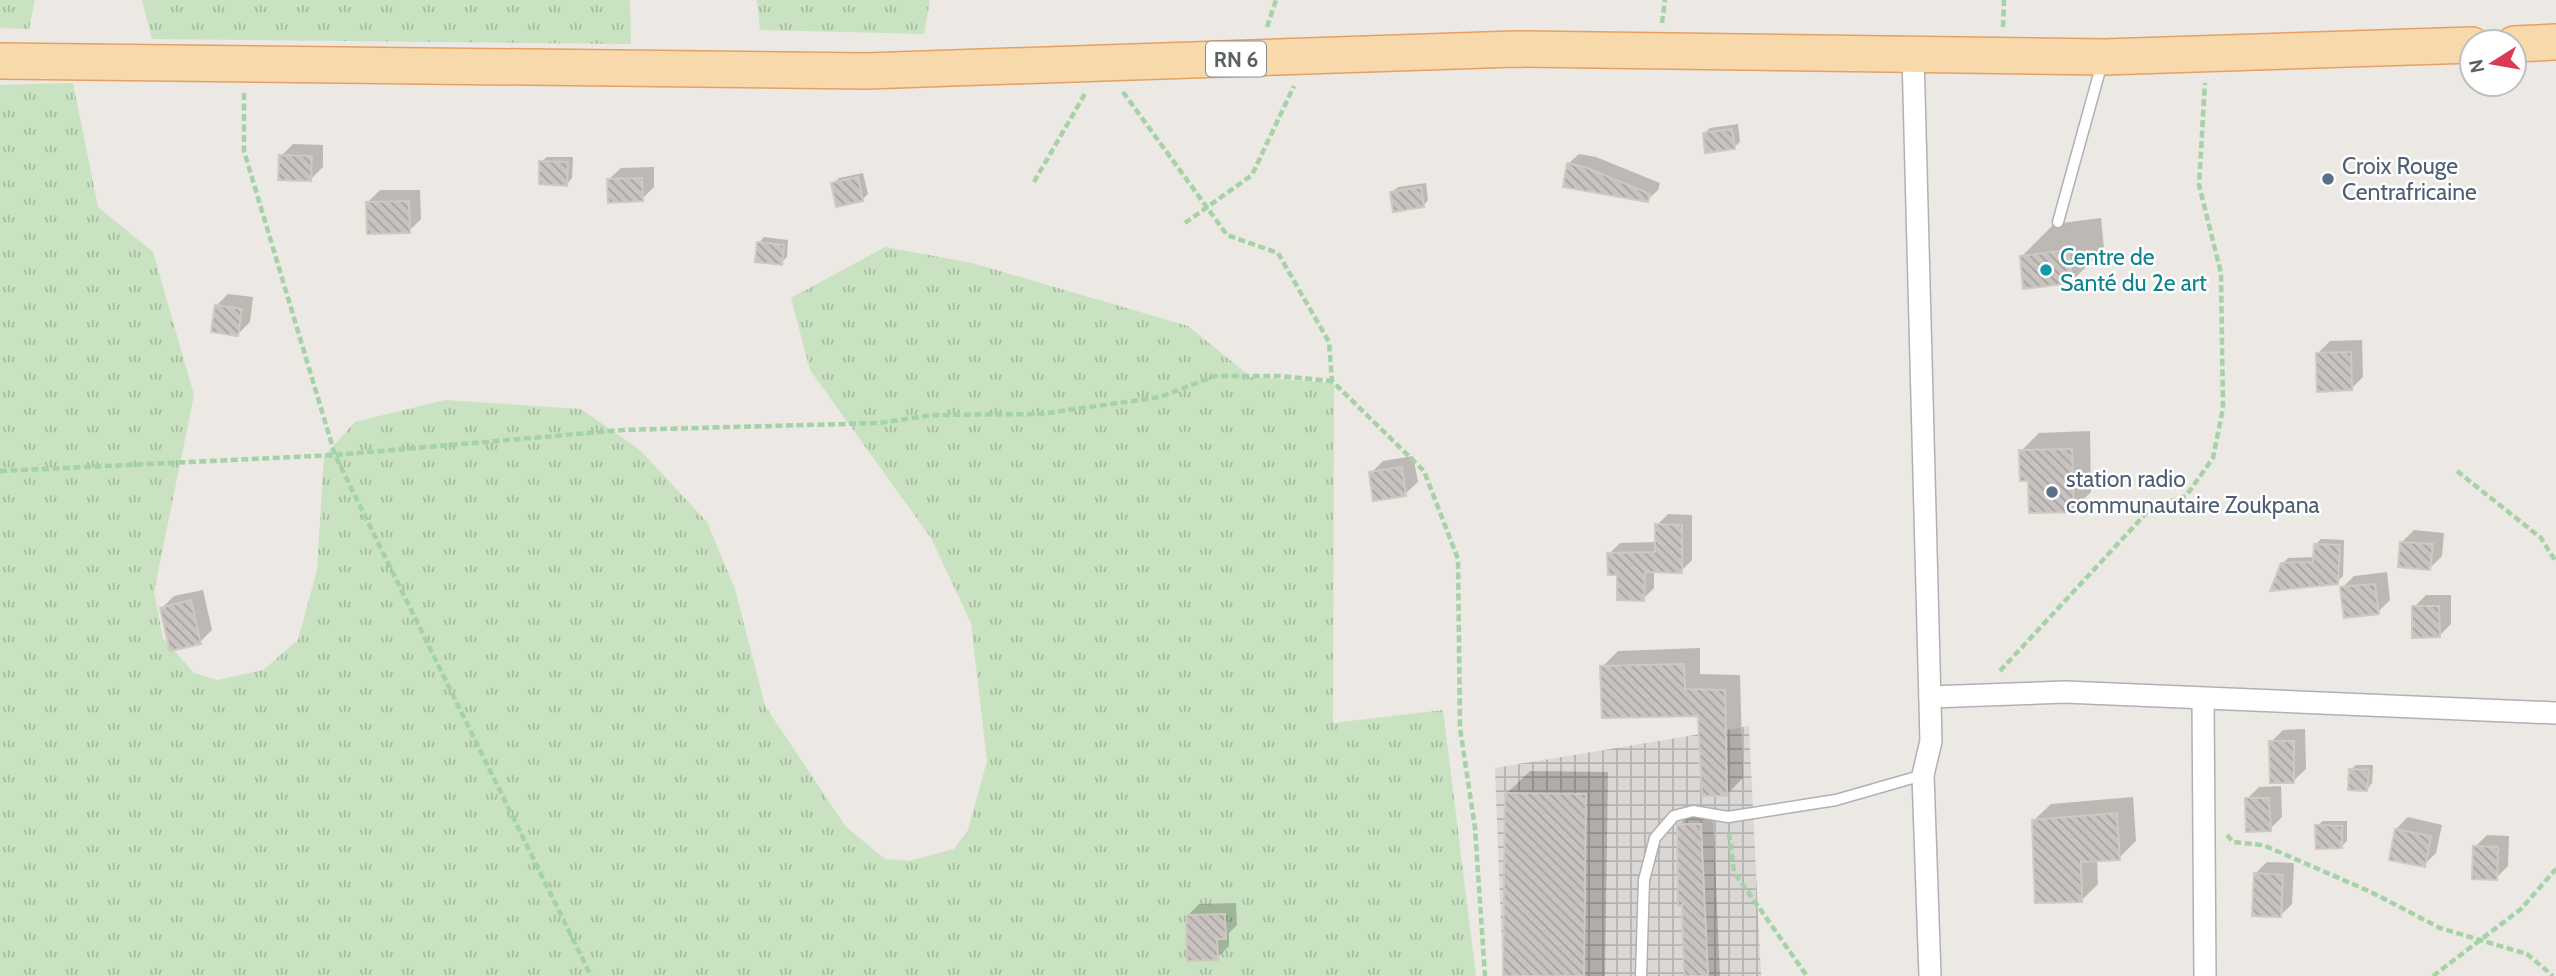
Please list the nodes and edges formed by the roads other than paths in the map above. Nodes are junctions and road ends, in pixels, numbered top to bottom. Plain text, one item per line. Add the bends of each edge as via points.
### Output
1 (2556, 42) edge
2 (2528, 43) edge
3 (2458, 45) edge
4 (1913, 55) junction
5 (2104, 57) junction
6 (0, 61) edge
7 (2057, 222) dead end
8 (1930, 697) junction
9 (2203, 699) junction
10 (2556, 713) edge
11 (1923, 775) junction
12 (1641, 976) edge
13 (1930, 976) edge
14 (2205, 976) edge

1 - 2 main road
3 - 5 main road, RN 6
4 - 5 main road, RN 6
4 - 6 main road, RN 6 via 1515,49 866,71
4 - 8 street
5 - 7 lane
8 - 9 street via 2065,692
8 - 11 street via 1931,741
9 - 10 street
9 - 14 street
11 - 12 lane via 1836,800 1728,817 1693,811 1674,816 1655,838 1644,880
11 - 13 street

